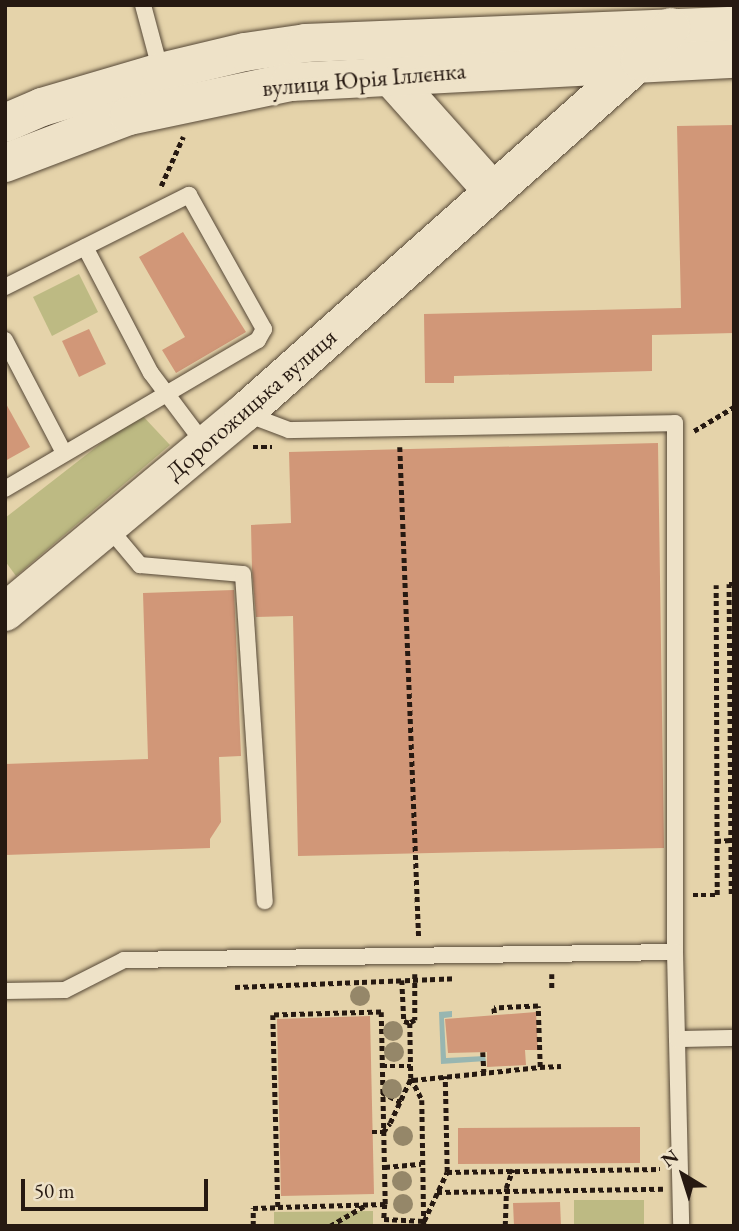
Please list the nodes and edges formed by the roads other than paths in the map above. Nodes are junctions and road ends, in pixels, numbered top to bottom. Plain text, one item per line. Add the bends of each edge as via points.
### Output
1 (143, 5) edge
2 (734, 26) edge
3 (671, 27) junction
4 (374, 38) junction
5 (734, 59) edge
6 (640, 61) junction
7 (160, 72) junction
8 (389, 75) junction
9 (5, 123) edge
10 (5, 163) edge
11 (492, 190) junction
12 (85, 247) junction
13 (5, 287) edge
14 (5, 340) edge
15 (164, 393) junction
16 (229, 435) junction
17 (64, 453) junction
18 (5, 489) edge
19 (108, 527) junction
20 (5, 612) edge
21 (265, 901) dead end
22 (675, 952) junction
23 (5, 991) edge
24 (734, 1038) edge
25 (677, 1039) junction
26 (681, 1226) edge

1 - 7 lane
2 - 3 main road, вулиця Юрія Іллєнка
3 - 4 main road, вулиця Юрія Іллєнка
3 - 6 main road, Дорогожицька вулиця
4 - 7 main road, вулиця Юрія Іллєнка via 245,52
4 - 8 main road
5 - 6 main road, вулиця Юрія Іллєнка
6 - 8 main road, вулиця Юрія Іллєнка
6 - 11 main road, Дорогожицька вулиця
7 - 9 main road, вулиця Юрія Іллєнка via 42,107
8 - 10 main road, вулиця Юрія Іллєнка via 291,82 209,96 129,116
8 - 11 main road
11 - 16 main road, Дорогожицька вулиця
12 - 13 lane
12 - 15 lane
12 - 15 lane via 189,195 264,329 258,340
14 - 17 lane
15 - 16 lane
15 - 17 lane
16 - 19 main road, Дорогожицька вулиця
16 - 22 lane via 675,423
17 - 18 lane
19 - 20 main road, Дорогожицька вулиця
19 - 21 lane via 139,565 243,574
22 - 23 lane via 124,960 65,989
22 - 25 lane
24 - 25 lane
25 - 26 lane

